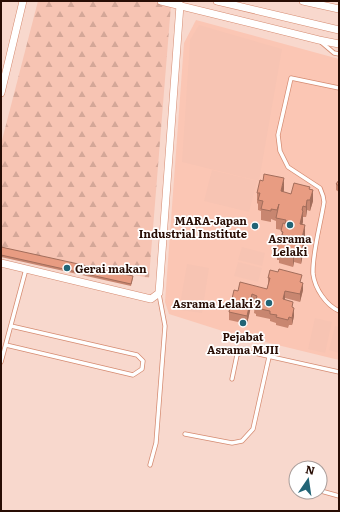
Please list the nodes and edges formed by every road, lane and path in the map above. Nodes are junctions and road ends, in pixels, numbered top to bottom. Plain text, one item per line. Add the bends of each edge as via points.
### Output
1 (23, 1) edge
2 (161, 1) edge
3 (216, 1) edge
4 (303, 1) edge
5 (180, 5) junction
6 (339, 9) edge
7 (339, 30) edge
8 (319, 40) junction
9 (339, 44) edge
10 (339, 54) edge
11 (339, 88) edge
12 (1, 93) edge
13 (1, 263) edge
14 (26, 269) junction
15 (159, 293) junction
16 (339, 311) edge
17 (11, 326) junction
18 (6, 345) junction
19 (270, 357) junction
20 (1, 362) edge
21 (339, 372) edge
22 (232, 379) dead end
23 (185, 434) dead end
24 (150, 465) dead end
25 (328, 493) edge
26 (339, 496) edge

1 - 12 street
2 - 5 street
3 - 7 street
4 - 6 street
5 - 8 street
5 - 15 street
8 - 9 street
8 - 10 lane via 334,53
11 - 16 lane via 291,78 278,135 280,151 288,168 320,188 323,196 313,274 319,294
13 - 14 street
14 - 15 street via 151,299
14 - 17 lane
15 - 24 lane via 165,326 156,443
17 - 18 lane
17 - 18 lane via 137,355 142,360 142,369 134,375
18 - 20 lane
19 - 21 lane
19 - 22 lane via 245,351 237,355
19 - 23 lane via 253,429 242,441 232,443
25 - 26 lane

